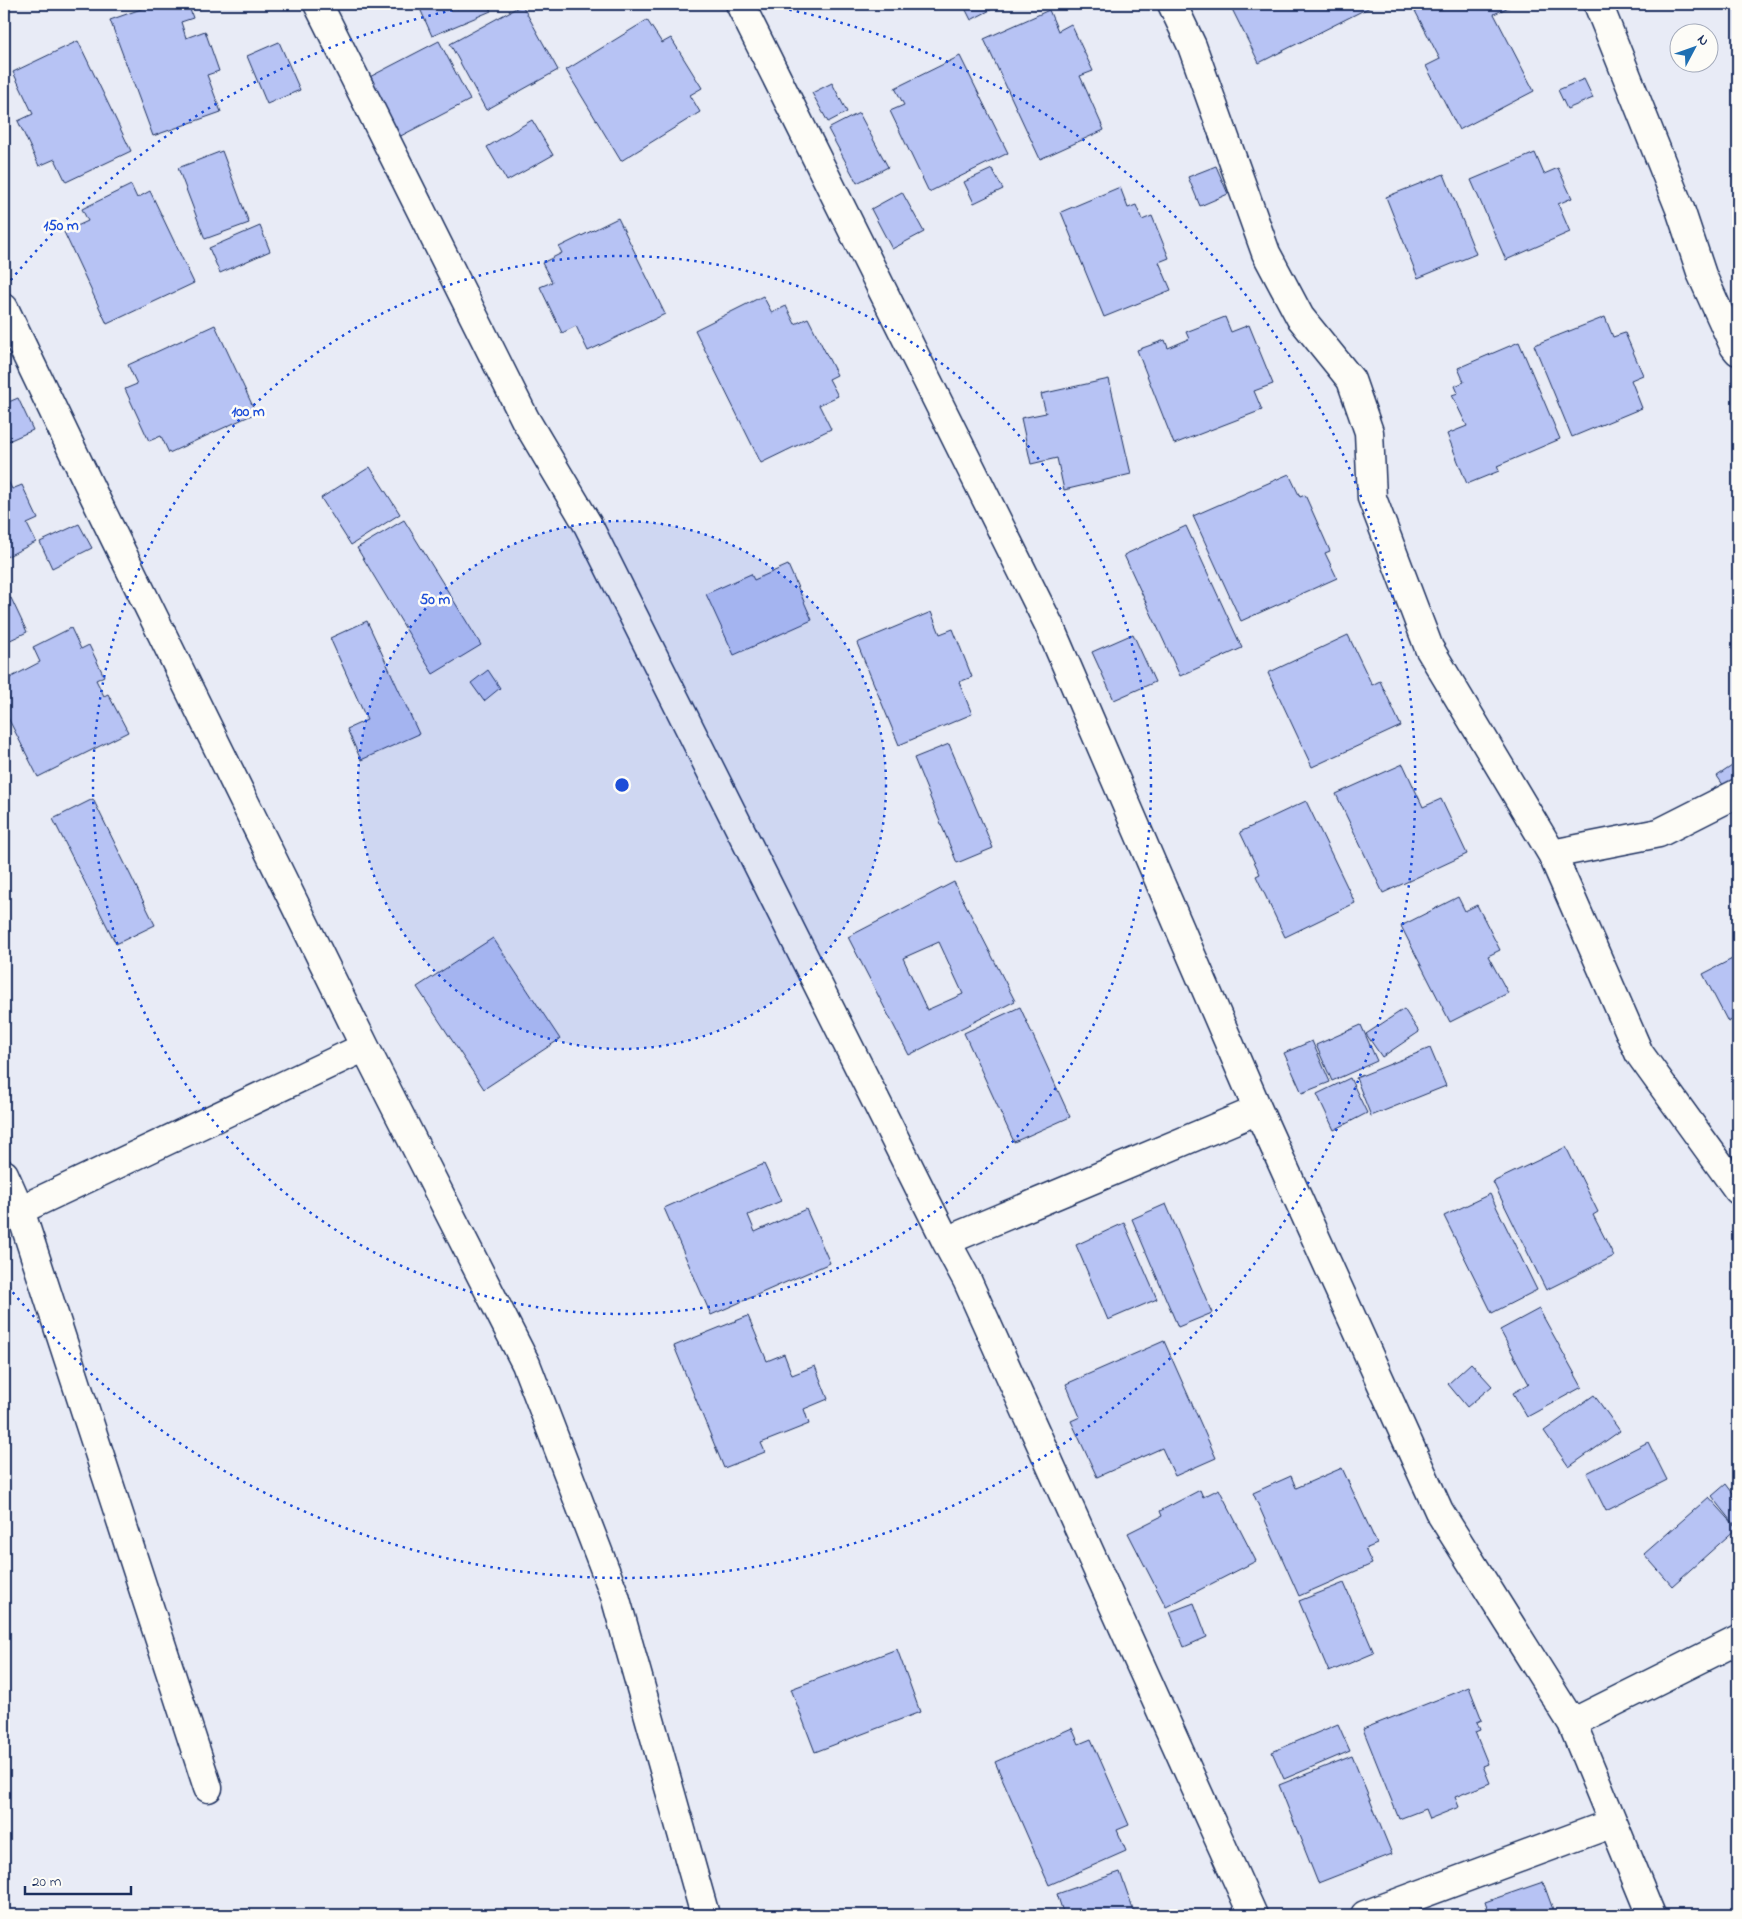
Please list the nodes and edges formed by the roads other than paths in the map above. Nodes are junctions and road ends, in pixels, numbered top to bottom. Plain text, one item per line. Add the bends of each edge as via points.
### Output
1 (318, 4) edge
2 (740, 4) edge
3 (1172, 4) edge
4 (1598, 4) edge
5 (4, 308) edge
6 (1738, 351) edge
7 (1738, 793) edge
8 (1552, 854) junction
9 (365, 1047) junction
10 (1258, 1110) junction
11 (4, 1174) edge
12 (1738, 1190) edge
13 (20, 1210) junction
14 (946, 1241) junction
15 (1738, 1640) edge
16 (1572, 1723) junction
17 (208, 1788) dead end
18 (1613, 1823) junction
19 (705, 1915) edge
20 (1253, 1915) edge
21 (1365, 1915) edge
22 (1651, 1915) edge

1 - 14 street via 525,420 588,525
2 - 10 street via 1049,625
3 - 8 street via 1192,46 1266,253 1300,317 1351,380 1369,432 1372,498 1429,648
4 - 6 street via 1680,209 1702,275
5 - 9 street
7 - 8 street via 1659,833
8 - 12 street via 1639,1053
9 - 13 street
9 - 19 street via 526,1364 615,1596
10 - 14 street
10 - 16 street via 1439,1511
11 - 13 street
13 - 17 street
14 - 20 street via 967,1280
15 - 16 street
16 - 18 street
18 - 21 street
18 - 22 street

